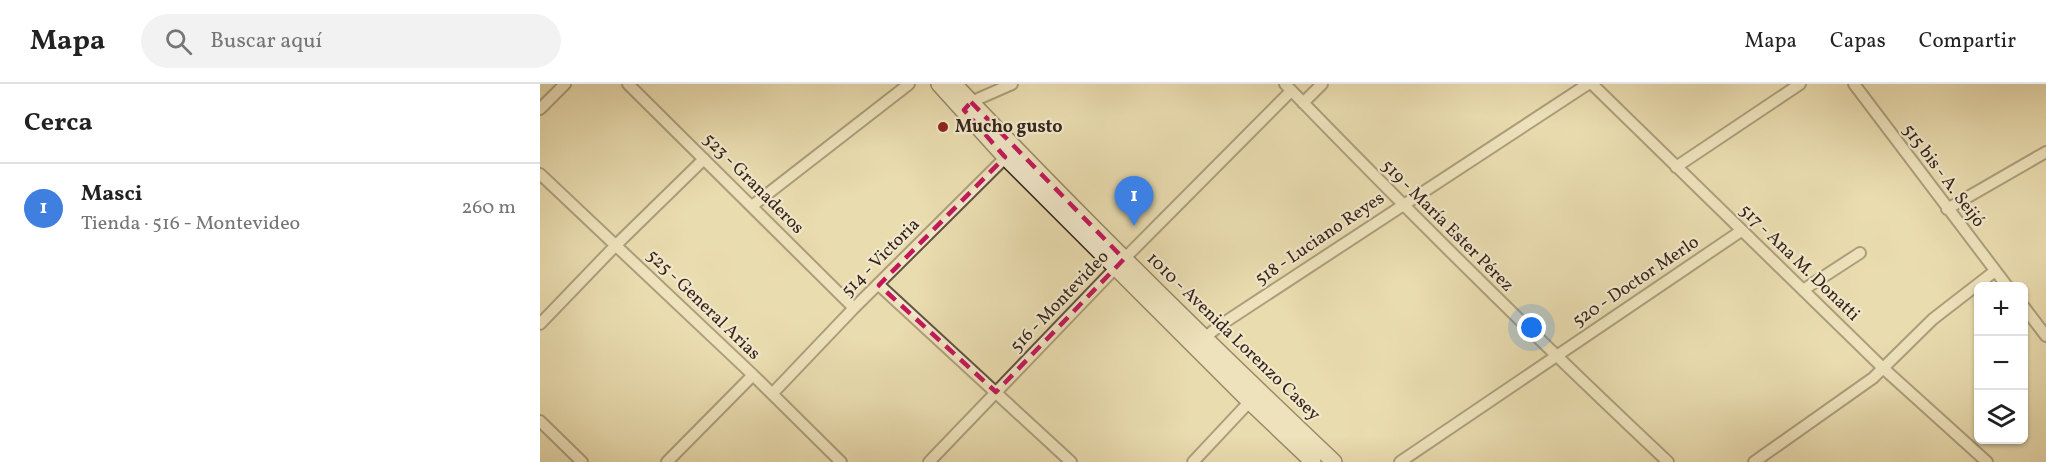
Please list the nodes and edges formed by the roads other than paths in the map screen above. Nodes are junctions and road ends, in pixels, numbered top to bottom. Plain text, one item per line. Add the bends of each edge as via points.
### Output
1 (565, 84) edge
2 (628, 84) edge
3 (909, 84) edge
4 (939, 84) edge
5 (954, 84) edge
6 (1012, 84) edge
7 (1322, 84) edge
8 (1590, 84) edge
9 (1800, 84) edge
10 (1858, 85) edge
11 (1288, 87) edge
12 (1303, 103) junction
13 (967, 106) junction
14 (540, 109) edge
15 (2046, 152) edge
16 (1010, 153) junction
17 (704, 159) junction
18 (1676, 167) junction
19 (540, 174) edge
20 (1402, 204) junction
21 (752, 206) junction
22 (1947, 208) junction
23 (1742, 231) junction
24 (616, 245) junction
25 (1860, 253) dead end
26 (1120, 264) junction
27 (1995, 271) junction
28 (2004, 282) edge
29 (879, 285) junction
30 (1803, 290) junction
31 (854, 308) junction
32 (2028, 310) edge
33 (2042, 322) edge
34 (540, 324) edge
35 (2046, 336) edge
36 (1200, 343) junction
37 (1555, 356) junction
38 (1883, 368) junction
39 (753, 375) junction
40 (996, 392) junction
41 (772, 394) junction
42 (1255, 396) junction
43 (540, 421) edge
44 (1758, 461) edge
45 (582, 462) edge
46 (667, 462) edge
47 (841, 462) edge
48 (929, 462) edge
49 (1071, 462) edge
50 (1193, 462) edge
51 (1313, 462) edge
52 (1334, 462) edge
53 (1400, 462) edge
54 (1668, 462) edge
55 (1987, 462) edge

1 - 14 street
2 - 17 street, 523 - Granaderos
3 - 21 street
4 - 13 main road, 1010 - Avenida Lorenzo Casey
5 - 13 main road, 1010 - Avenida Lorenzo Casey
6 - 13 street
7 - 12 street
8 - 18 street, 517 - Ana M. Donatti
8 - 20 street, 518 - Luciano Reyes
9 - 18 street
10 - 22 street, 515 bis - A. Seijó
11 - 12 street, 519 - María Ester Pérez
11 - 26 street, 516 - Montevideo
12 - 20 street, 519 - María Ester Pérez
13 - 16 main road, 1010 - Avenida Lorenzo Casey
15 - 22 street
16 - 26 main road, 1010 - Avenida Lorenzo Casey
16 - 29 street, 514 - Victoria
17 - 21 street, 523 - Granaderos
17 - 24 street
18 - 23 street, 517 - Ana M. Donatti
19 - 24 street, 525 - General Arias
20 - 36 street, 518 - Luciano Reyes via 1219,326
20 - 37 street, 519 - María Ester Pérez
21 - 31 street, 523 - Granaderos
22 - 27 street, 515 bis - A. Seijó
23 - 30 street, 517 - Ana M. Donatti
23 - 37 street, 520 - Doctor Merlo
24 - 34 street
24 - 39 street, 525 - General Arias
25 - 30 street
26 - 36 main road, 1010 - Avenida Lorenzo Casey
26 - 40 street, 516 - Montevideo
27 - 28 street, 515 bis - A. Seijó
27 - 38 street via 1933,318
29 - 31 street, 514 - Victoria
29 - 40 street
30 - 38 street, 517 - Ana M. Donatti
31 - 41 street, 514 - Victoria
32 - 33 street
33 - 35 street
36 - 42 main road, 1010 - Avenida Lorenzo Casey
37 - 53 street, 520 - Doctor Merlo
37 - 54 street, 519 - María Ester Pérez
38 - 44 street
38 - 55 street, 517 - Ana M. Donatti
39 - 41 street, 525 - General Arias
39 - 46 street
40 - 48 street, 516 - Montevideo
40 - 49 street
41 - 47 street, 525 - General Arias
42 - 50 street
42 - 51 main road, 1010 - Avenida Lorenzo Casey
42 - 52 main road, 1010 - Avenida Lorenzo Casey
43 - 45 street

